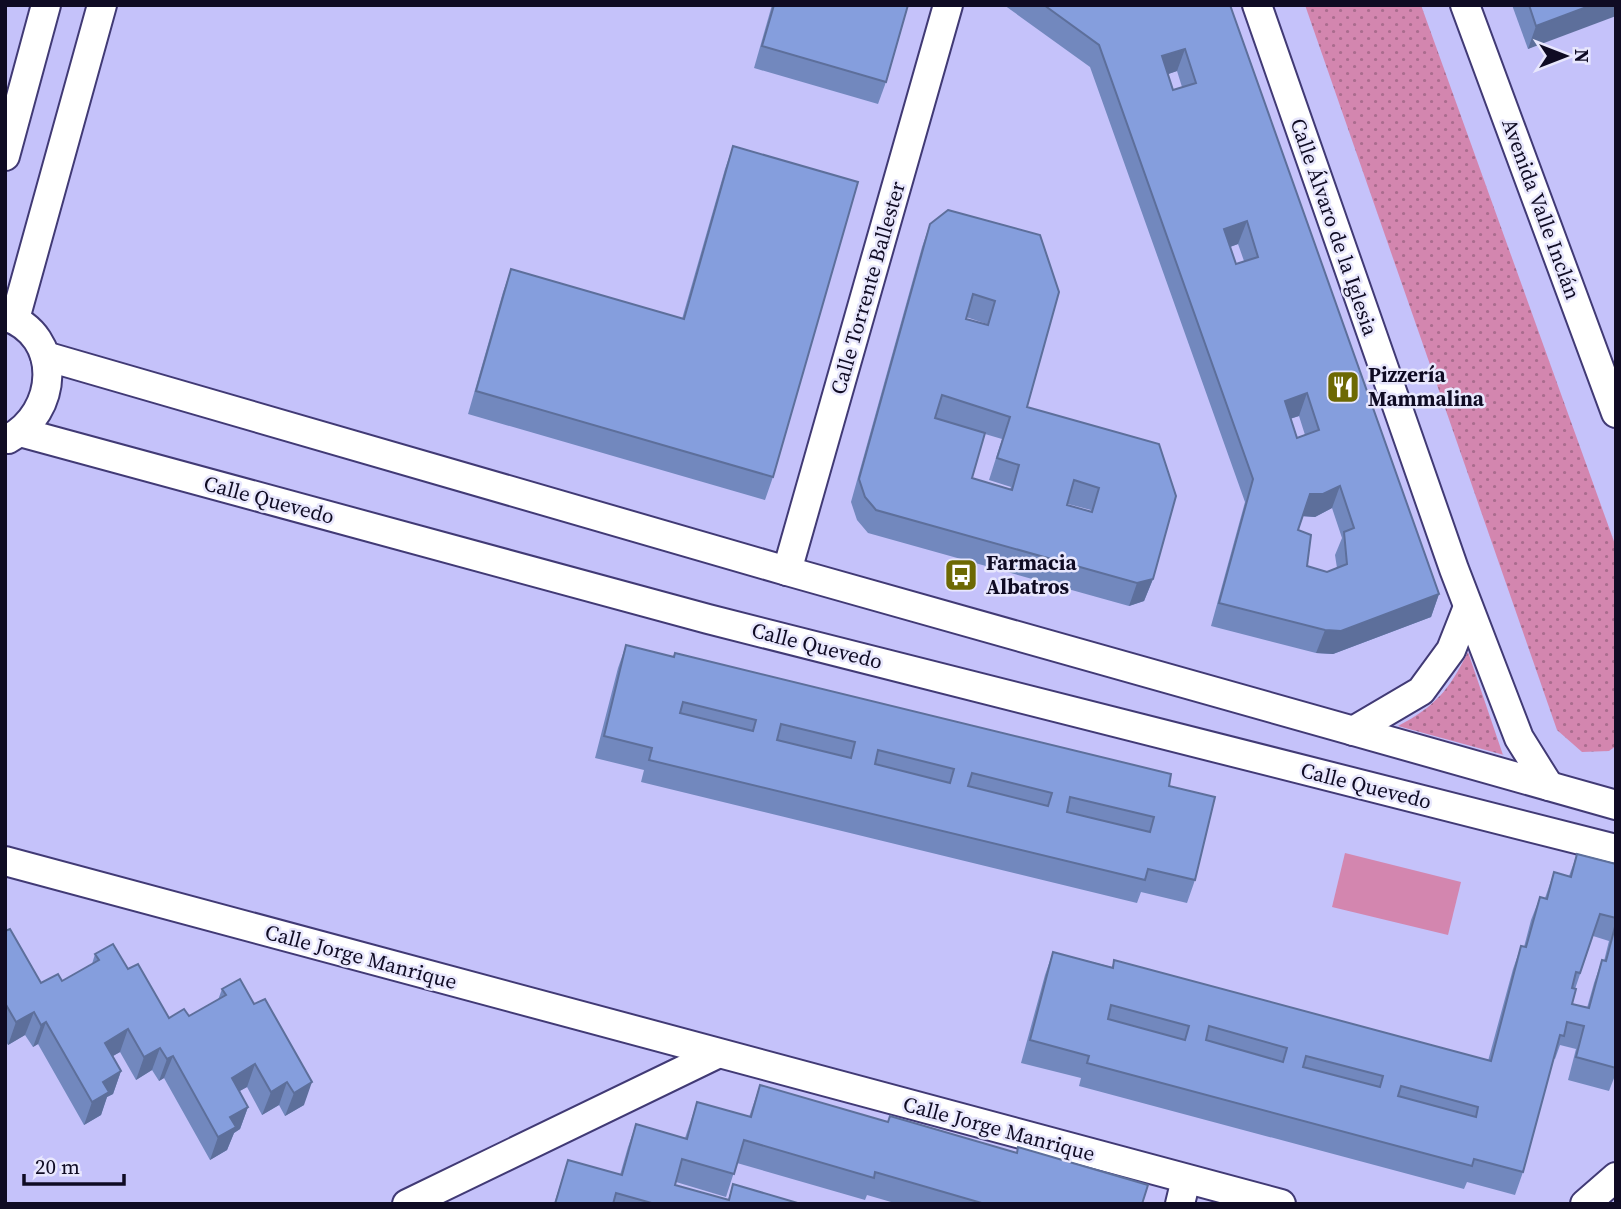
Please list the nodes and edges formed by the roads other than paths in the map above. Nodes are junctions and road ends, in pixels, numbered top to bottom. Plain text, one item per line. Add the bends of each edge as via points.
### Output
1 (46, 5) edge
2 (102, 5) edge
3 (948, 5) edge
4 (1257, 5) edge
5 (1465, 5) edge
6 (5, 156) edge
7 (10, 317) edge
8 (45, 356) junction
9 (1616, 413) edge
10 (13, 436) edge
11 (787, 571) junction
12 (1468, 607) junction
13 (1353, 731) junction
14 (1549, 786) junction
15 (1608, 797) edge
16 (1616, 849) edge
17 (5, 861) edge
18 (717, 1054) junction
19 (1616, 1177) edge
20 (1183, 1191) edge
21 (407, 1204) edge
22 (1281, 1204) edge
23 (1585, 1204) edge

1 - 6 street
2 - 7 street
3 - 11 street, Calle Torrente Ballester
4 - 12 street, Calle Álvaro de la Iglesia
5 - 9 street, Avenida Valle Inclán
7 - 8 street via 34,335
8 - 10 street via 49,377 45,398 36,417
8 - 11 street
10 - 16 street, Calle Quevedo via 708,619
11 - 13 street
12 - 13 street via 1451,650 1421,691
12 - 14 street, Calle Álvaro de la Iglesia via 1518,738
13 - 14 street
14 - 15 street
17 - 18 street, Calle Jorge Manrique
18 - 20 street, Calle Jorge Manrique
18 - 21 street
19 - 23 street
20 - 22 street, Calle Jorge Manrique

